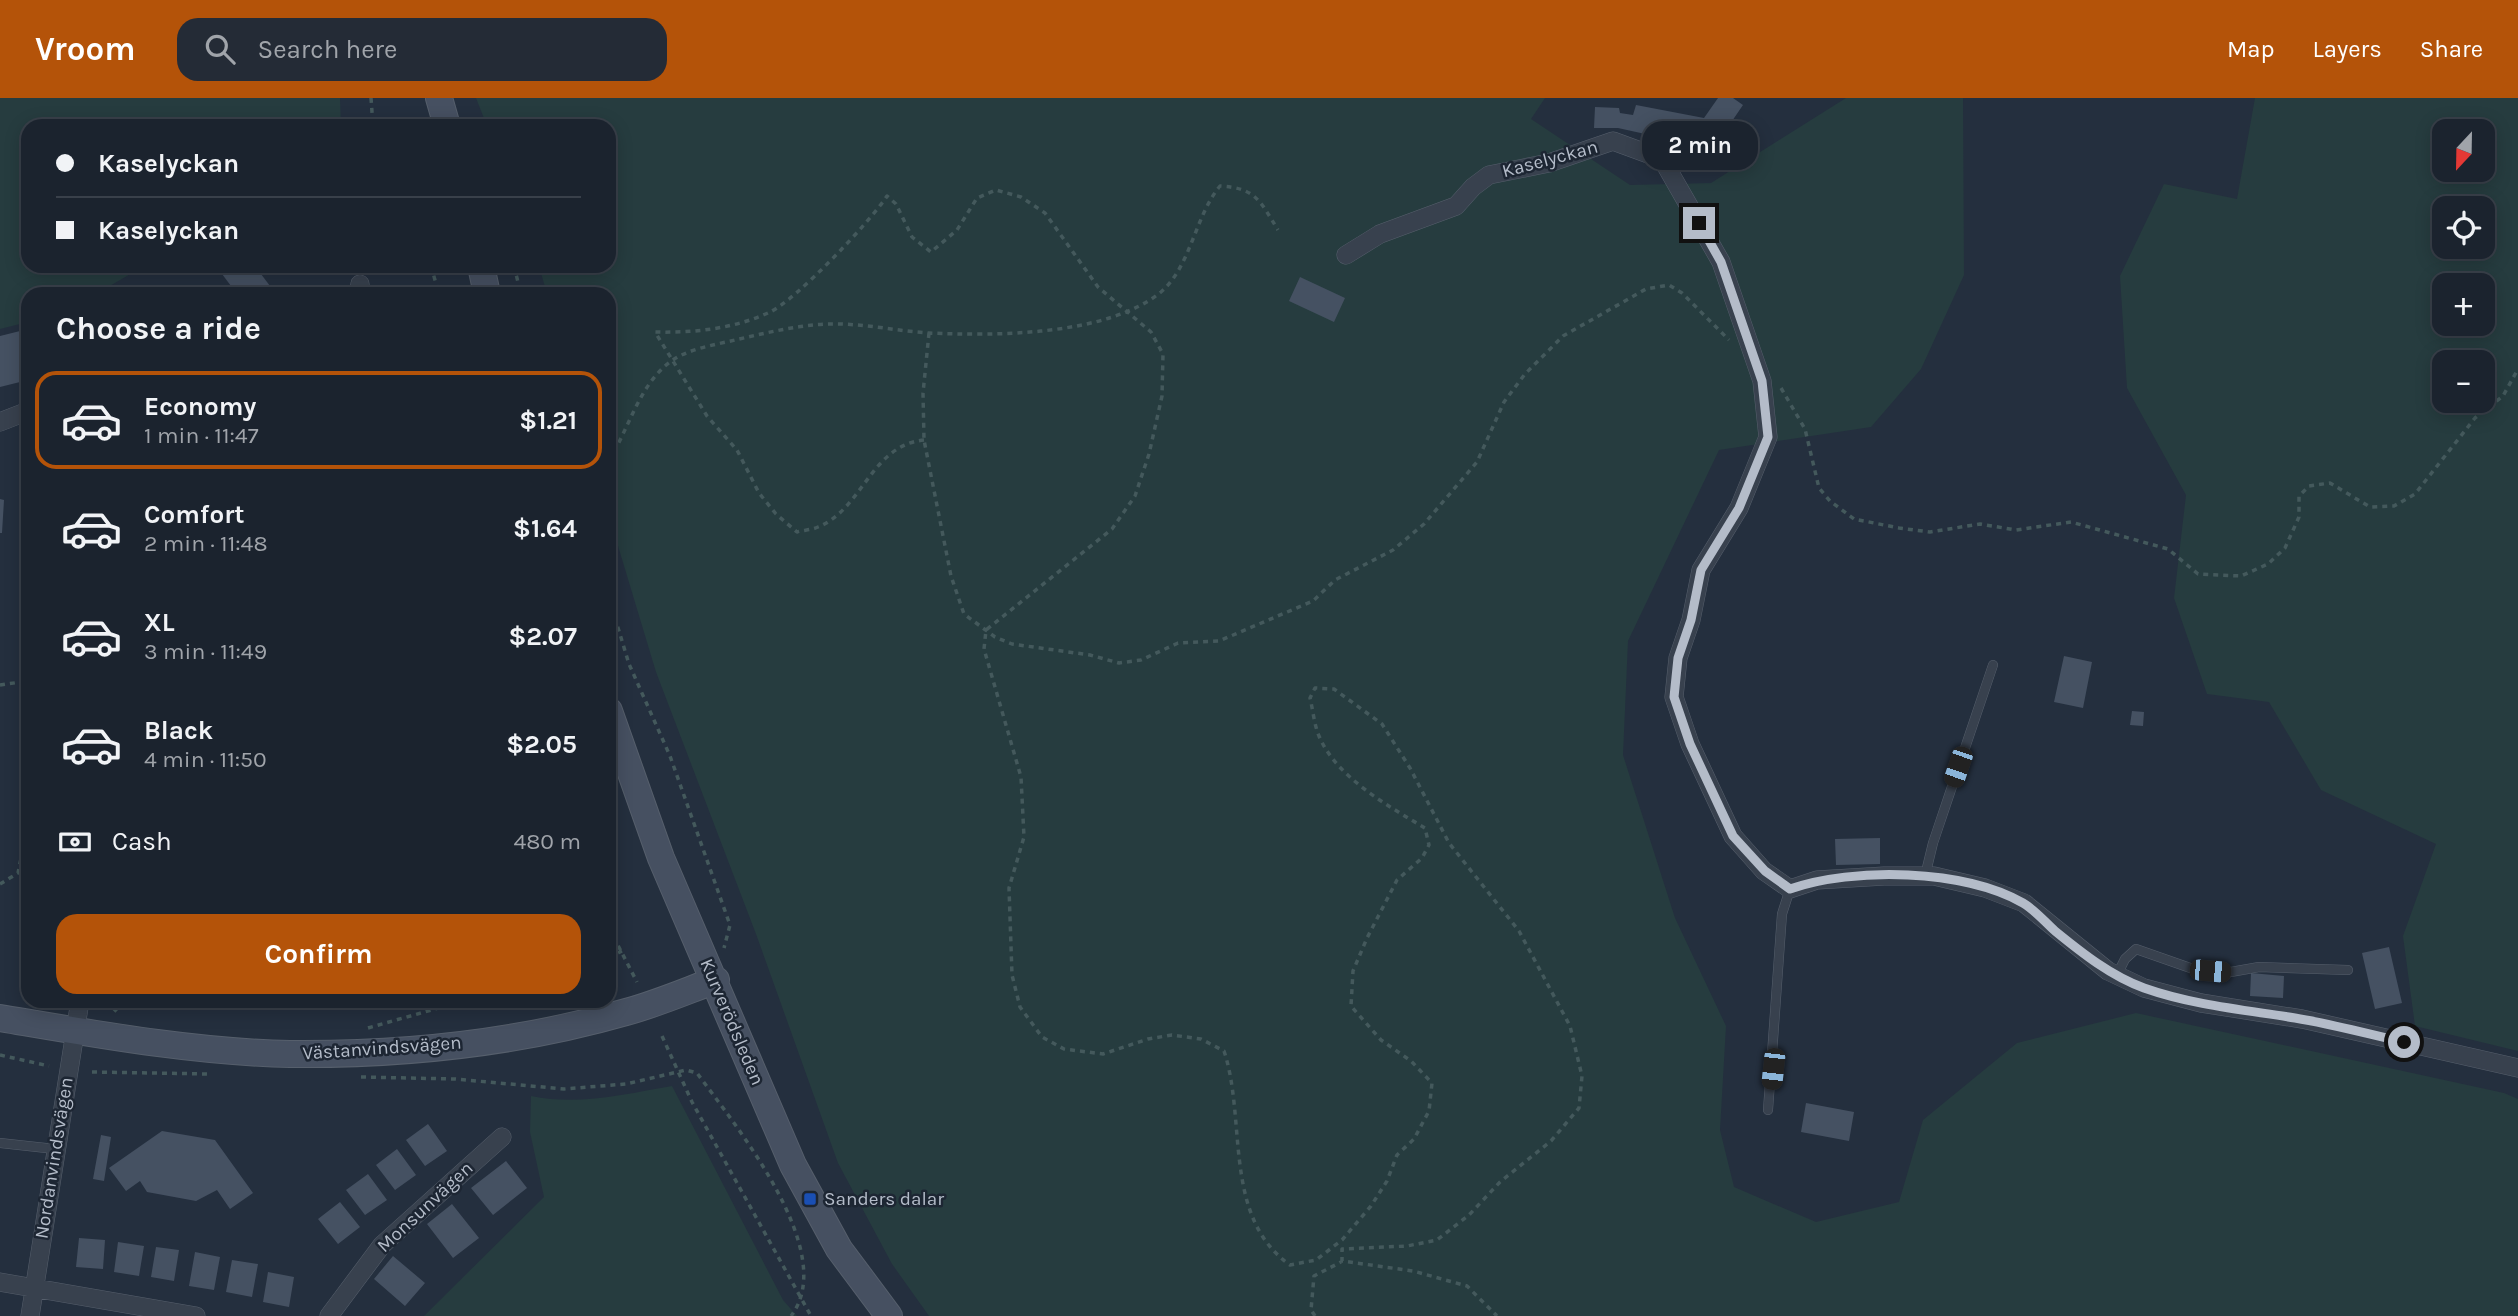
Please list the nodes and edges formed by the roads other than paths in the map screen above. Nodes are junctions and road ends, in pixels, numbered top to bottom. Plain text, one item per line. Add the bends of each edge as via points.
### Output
1 (439, 98) edge
2 (445, 119) edge
3 (1346, 255) dead end
4 (21, 414) edge
5 (0, 422) edge
6 (1993, 665) dead end
7 (616, 731) edge
8 (1926, 876) junction
9 (1790, 889) junction
10 (2348, 970) dead end
11 (2117, 975) junction
12 (716, 981) junction
13 (79, 1008) edge
14 (0, 1018) edge
15 (75, 1030) junction
16 (2518, 1068) edge
17 (1768, 1110) dead end
18 (502, 1137) dead end
19 (0, 1143) edge
20 (55, 1149) junction
21 (0, 1282) edge
22 (34, 1288) junction
23 (30, 1316) edge
24 (196, 1316) edge
25 (329, 1316) edge
26 (889, 1316) edge

1 - 2 main road
3 - 9 street, Kaselyckan via 1380,234 1456,206 1489,175 1549,163 1613,141 1662,159 1721,262 1762,381 1768,437 1739,508 1701,570 1678,658 1674,697 1690,744 1733,836 1765,871
4 - 5 street
6 - 8 lane
7 - 12 main road, Kurverödsleden via 661,858
8 - 9 street via 1817,880
8 - 11 street via 1985,888 2024,903 2066,940
9 - 17 lane via 1782,914
10 - 11 lane via 2259,967 2225,973 2196,970 2136,949 2124,959
11 - 16 street via 2144,988 2201,1003 2302,1019
12 - 15 main road, Västanvindsvägen via 626,1012 509,1038 363,1053 287,1054
12 - 26 main road, Kurverödsleden via 810,1199 839,1249
13 - 15 street, Nordanvindsvägen
14 - 15 main road, Västanvindsvägen
15 - 20 street, Nordanvindsvägen
18 - 25 street, Monsunvägen via 382,1245
19 - 20 lane
20 - 22 street, Nordanvindsvägen
21 - 22 street
22 - 23 street, Nordanvindsvägen
22 - 24 street

